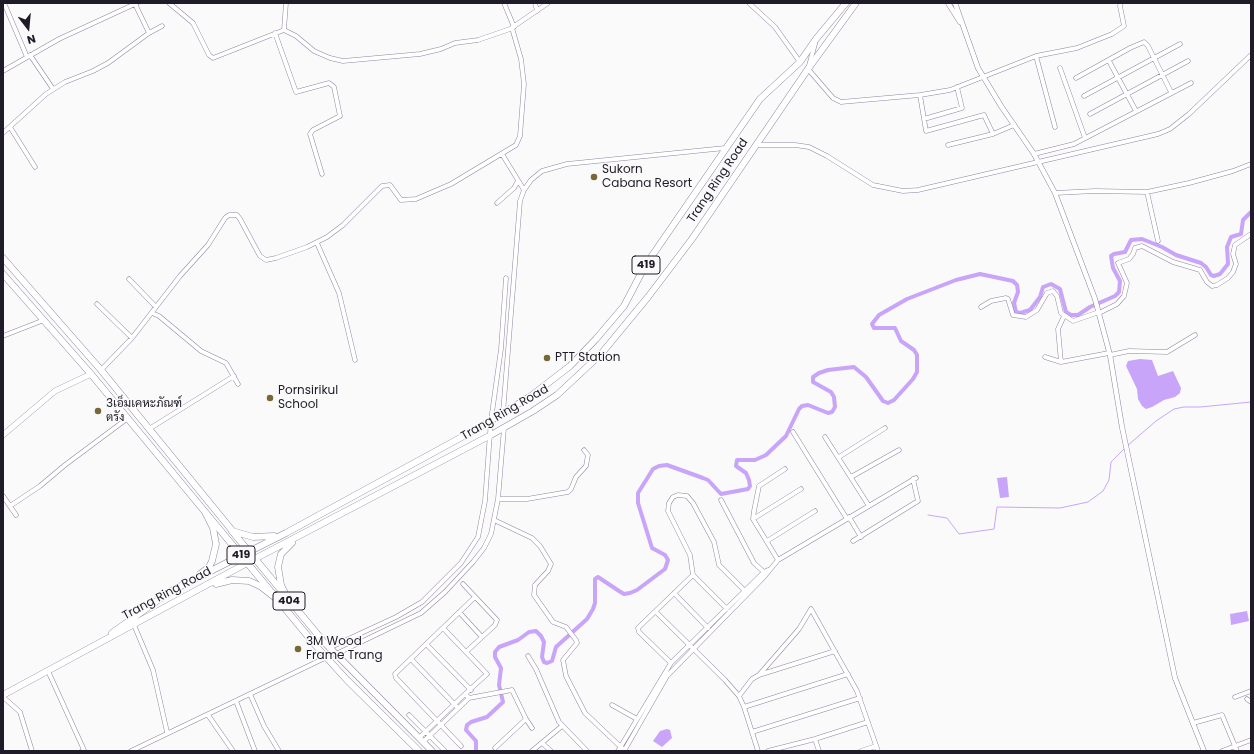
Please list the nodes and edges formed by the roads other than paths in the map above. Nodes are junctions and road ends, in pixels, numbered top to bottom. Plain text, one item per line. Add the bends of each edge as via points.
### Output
1 (4, 3) edge
2 (136, 3) edge
3 (169, 3) edge
4 (286, 3) edge
5 (504, 3) edge
6 (535, 3) edge
7 (548, 3) edge
8 (749, 3) edge
9 (846, 3) edge
10 (856, 3) edge
11 (948, 3) edge
12 (955, 3) edge
13 (1121, 3) edge
14 (537, 10) junction
15 (960, 23) junction
16 (162, 26) dead end
17 (513, 27) junction
18 (284, 30) junction
19 (149, 33) junction
20 (275, 33) junction
21 (816, 39) junction
22 (1180, 44) dead end
23 (1251, 55) edge
24 (28, 56) junction
25 (1036, 56) junction
26 (1154, 58) junction
27 (1109, 61) junction
28 (1188, 61) dead end
29 (800, 62) junction
30 (1060, 68) dead end
31 (808, 69) junction
32 (3, 71) edge
33 (1163, 76) junction
34 (984, 77) junction
35 (1119, 77) junction
36 (1076, 78) dead end
37 (1191, 83) dead end
38 (957, 87) junction
39 (53, 89) junction
40 (1171, 92) junction
41 (920, 95) junction
42 (1127, 95) junction
43 (1084, 96) dead end
44 (1136, 111) junction
45 (1090, 114) dead end
46 (924, 119) junction
47 (1014, 125) junction
48 (10, 127) junction
49 (1055, 127) dead end
50 (3, 133) edge
51 (993, 134) junction
52 (1085, 138) junction
53 (756, 145) junction
54 (948, 145) dead end
55 (725, 148) junction
56 (502, 154) junction
57 (1034, 154) junction
58 (1039, 163) junction
59 (1251, 164) edge
60 (34, 167) dead end
61 (322, 174) dead end
62 (518, 181) junction
63 (524, 190) junction
64 (1147, 192) junction
65 (1055, 193) junction
66 (497, 203) dead end
67 (1251, 234) edge
68 (1158, 241) dead end
69 (317, 243) junction
70 (3, 258) edge
71 (3, 274) edge
72 (506, 278) dead end
73 (129, 279) dead end
74 (97, 304) dead end
75 (156, 307) junction
76 (981, 307) dead end
77 (152, 312) junction
78 (1099, 312) junction
79 (1064, 316) junction
80 (44, 320) junction
81 (1195, 335) dead end
82 (3, 336) edge
83 (132, 338) junction
84 (1109, 354) junction
85 (1045, 357) dead end
86 (355, 360) dead end
87 (1061, 362) junction
88 (101, 370) junction
89 (91, 374) junction
90 (234, 376) junction
91 (238, 384) dead end
92 (503, 413) junction
93 (128, 418) junction
94 (491, 420) junction
95 (504, 428) junction
96 (885, 428) dead end
97 (149, 429) junction
98 (793, 432) dead end
99 (3, 435) edge
100 (491, 435) junction
101 (826, 437) dead end
102 (584, 450) dead end
103 (899, 450) dead end
104 (839, 457) junction
105 (785, 469) dead end
106 (851, 477) junction
107 (802, 489) dead end
108 (3, 496) edge
109 (498, 499) junction
110 (721, 500) dead end
111 (10, 506) junction
112 (869, 506) junction
113 (815, 511) dead end
114 (206, 514) junction
115 (16, 515) dead end
116 (848, 518) junction
117 (754, 519) junction
118 (494, 520) junction
119 (313, 529) junction
120 (232, 531) junction
121 (283, 534) junction
122 (861, 537) junction
123 (767, 541) junction
124 (853, 541) dead end
125 (251, 554) junction
126 (240, 556) junction
127 (778, 560) junction
128 (247, 563) junction
129 (765, 573) junction
130 (693, 575) junction
131 (462, 584) dead end
132 (184, 585) junction
133 (197, 591) junction
134 (745, 591) junction
135 (674, 593) junction
136 (475, 597) junction
137 (278, 600) junction
138 (289, 600) junction
139 (727, 609) junction
140 (459, 612) junction
141 (656, 612) junction
142 (134, 625) junction
143 (443, 628) junction
144 (708, 628) junction
145 (482, 637) junction
146 (426, 644) junction
147 (91, 648) junction
148 (329, 648) junction
149 (692, 648) junction
150 (835, 651) junction
151 (466, 652) junction
152 (336, 654) junction
153 (528, 656) dead end
154 (327, 657) junction
155 (411, 658) junction
156 (671, 663) junction
157 (48, 671) junction
158 (848, 674) junction
159 (759, 675) junction
160 (471, 690) junction
161 (1251, 690) edge
162 (250, 694) junction
163 (465, 694) junction
164 (3, 696) edge
165 (739, 696) junction
166 (1235, 696) dead end
167 (469, 698) junction
168 (860, 698) junction
169 (1248, 699) dead end
170 (236, 701) junction
171 (1251, 702) edge
172 (454, 705) junction
173 (612, 705) dead end
174 (744, 707) junction
175 (458, 709) junction
176 (208, 715) junction
177 (409, 715) dead end
178 (526, 719) junction
179 (637, 719) junction
180 (437, 721) junction
181 (868, 722) junction
182 (1193, 723) junction
183 (441, 725) junction
184 (562, 726) junction
185 (532, 728) dead end
186 (426, 731) junction
187 (167, 732) junction
188 (752, 732) junction
189 (430, 735) junction
190 (815, 739) junction
191 (421, 740) junction
192 (1251, 740) edge
193 (542, 743) junction
194 (461, 746) dead end
195 (494, 748) dead end
196 (877, 749) edge
197 (1236, 749) edge
198 (622, 750) edge
199 (32, 751) edge
200 (82, 751) edge
201 (131, 751) edge
202 (233, 751) edge
203 (255, 751) edge
204 (278, 751) edge
205 (419, 751) edge
206 (432, 751) edge
207 (445, 751) edge
208 (532, 751) edge
209 (551, 751) edge
210 (588, 751) edge
211 (758, 751) edge
212 (768, 751) edge
213 (819, 751) edge
214 (861, 751) edge
215 (1204, 751) edge
216 (1222, 751) edge

1 - 24 street
2 - 19 street
2 - 24 street
3 - 20 street via 193,23 209,56 213,58
4 - 18 street
5 - 17 street
6 - 14 street
7 - 14 street
8 - 29 street via 775,27
9 - 21 main road, Trang Ring Road / 419
10 - 31 main road, Trang Ring Road / 419
11 - 15 street
12 - 15 street
13 - 25 street via 1124,26 1112,34 1077,48
14 - 17 street
15 - 34 street
16 - 19 street
17 - 18 street via 478,40 455,43 428,53 343,61 314,51
17 - 56 street via 524,84 520,136 516,145
18 - 20 street
19 - 39 street via 93,71
20 - 61 street via 296,92 329,83 334,87 340,116 310,134
21 - 29 main road, Trang Ring Road / 419
21 - 31 street
22 - 26 street
23 - 58 street via 1170,129
24 - 32 street
24 - 39 street
25 - 34 street
25 - 49 street
26 - 27 street via 1144,42
26 - 33 street
26 - 35 street
27 - 35 street
27 - 36 street
28 - 33 street
29 - 55 main road, Trang Ring Road / 419 via 760,99
30 - 52 street
31 - 41 street via 833,98 841,102
31 - 53 main road, Trang Ring Road / 419
33 - 40 street
33 - 42 street
34 - 38 street
34 - 47 street
35 - 42 street
35 - 43 street
37 - 40 street
38 - 41 street
38 - 46 street via 962,108
39 - 48 street
40 - 44 street
41 - 46 street
42 - 44 street
42 - 45 street
44 - 52 street
46 - 51 street via 926,131 984,115
47 - 51 street
47 - 57 street
48 - 50 street
48 - 60 street
51 - 54 street
52 - 57 street via 1074,144
53 - 58 street via 795,144 809,147 873,185 903,191 938,186
53 - 95 main road, Trang Ring Road / 419 via 692,239 601,354 557,395
55 - 63 street via 554,166 542,171
55 - 92 main road, Trang Ring Road / 419 via 645,266 624,306 570,366 531,396
56 - 62 street
56 - 69 street via 451,184 416,199 401,200 390,185 382,186 343,225
57 - 58 street
58 - 65 street
59 - 64 street via 1189,183
62 - 63 street
62 - 66 street
63 - 92 street via 520,200
64 - 65 street
64 - 68 street
65 - 78 street
67 - 78 street via 1234,245 1234,272 1223,282 1212,286 1200,270 1173,262 1142,246 1135,248 1129,259 1118,263 1126,283 1124,296 1117,304
69 - 75 street via 266,260 260,256 237,215 229,215 208,245
69 - 86 street via 339,293
70 - 88 main road, 404
71 - 80 main road, 404
72 - 94 street via 501,349
73 - 75 street
74 - 83 street
75 - 77 street
76 - 79 street via 991,301 1006,298 1013,315 1026,317 1037,310 1047,293 1053,291
77 - 83 street
77 - 90 street via 201,351 226,363
78 - 79 street via 1076,321
78 - 84 street
79 - 87 street via 1058,329
80 - 82 street
80 - 89 main road, 404
81 - 84 street via 1167,352 1129,351
83 - 88 street
84 - 87 street
84 - 182 street via 1175,678
85 - 87 street
88 - 97 main road, 404
89 - 93 main road, 404
89 - 99 main road via 49,395
90 - 91 street
90 - 97 street
92 - 94 main road, Trang Ring Road / 419
93 - 111 street
93 - 114 main road, 404
94 - 100 street
94 - 121 main road, Trang Ring Road / 419
95 - 100 main road, Trang Ring Road / 419
95 - 109 street
96 - 104 street
97 - 120 main road, 404
98 - 116 street
100 - 119 main road, Trang Ring Road / 419
100 - 148 street via 480,529 472,548 461,564 422,602
101 - 104 street
102 - 109 street via 588,455 586,466 568,492 527,499
103 - 106 street
104 - 106 street
105 - 117 street via 759,486
106 - 112 street
107 - 117 street
108 - 111 street
109 - 118 street
110 - 129 street via 754,562
111 - 115 street
112 - 116 street
112 - 122 street via 915,478 918,501
113 - 123 street
114 - 126 main road, 404
114 - 132 main road via 216,536 215,552 209,567
116 - 122 street
116 - 127 street
117 - 123 street
118 - 152 street via 484,548 474,562 433,604 410,619
118 - 198 street via 532,538 551,564 535,585 534,595 553,622 566,627 576,640 577,644 563,660 562,665 568,681 585,712
119 - 125 main road, Trang Ring Road / 419
119 - 138 main road via 286,548 279,560 279,576
120 - 121 main road via 258,537
120 - 125 main road, 404
121 - 125 main road, Trang Ring Road / 419
122 - 124 street
123 - 127 street
125 - 126 main road, Trang Ring Road / 419
125 - 128 main road, Trang Ring Road / 419
125 - 138 main road, 404
126 - 128 main road, 404
126 - 132 main road, Trang Ring Road / 419
127 - 129 street
128 - 133 main road, Trang Ring Road / 419
128 - 137 main road, 404
129 - 134 street
129 - 149 street
130 - 134 street via 690,555 668,511 669,503 678,495 686,496 693,503 714,542 719,565
130 - 135 street
130 - 139 street
131 - 136 street
132 - 147 main road, Trang Ring Road / 419 via 160,598
133 - 137 main road via 222,582 240,580 254,583
133 - 142 main road, Trang Ring Road / 419
134 - 139 street
135 - 141 street
135 - 144 street
136 - 140 street
136 - 145 street via 497,620
137 - 154 main road, 404
138 - 148 main road, 404
139 - 144 street
140 - 143 street
140 - 145 street
141 - 149 street
141 - 156 street via 638,630
142 - 147 main road, Trang Ring Road / 419
142 - 187 street via 153,670
143 - 146 street
143 - 151 street
144 - 149 street
145 - 151 street
146 - 155 street
146 - 160 street
147 - 157 main road, Trang Ring Road / 419
148 - 152 main road, 404
148 - 154 main road
149 - 156 street
149 - 165 street
149 - 198 street via 667,676
150 - 158 street
150 - 159 street
150 - 159 street via 811,608 799,629
151 - 160 street via 487,674
152 - 154 main road
152 - 191 main road, 404
153 - 184 street
154 - 162 street
154 - 205 main road, 404
155 - 172 street
155 - 180 street via 395,676
156 - 179 street
157 - 164 main road, Trang Ring Road / 419
157 - 200 street via 84,750
158 - 168 street
158 - 174 street
159 - 165 street via 752,679
160 - 163 street
161 - 166 street
162 - 170 street
162 - 204 street
163 - 167 street
163 - 172 street
164 - 199 street via 20,712
165 - 174 street
167 - 175 street
167 - 178 street via 510,690 514,693
168 - 181 street
168 - 188 street
169 - 171 street
170 - 176 street
170 - 203 street
172 - 175 street
172 - 180 street
173 - 179 street
174 - 188 street
175 - 183 street
176 - 187 street
176 - 202 street
177 - 186 street
178 - 185 street
178 - 195 street
179 - 198 street
180 - 183 street
180 - 186 street
181 - 190 street
181 - 196 street
182 - 197 street via 1222,715
182 - 215 street
183 - 189 street
183 - 194 street
184 - 193 street
184 - 210 street
186 - 189 street
186 - 191 street
187 - 201 street
188 - 211 street
189 - 191 street
189 - 207 street
190 - 212 street
190 - 213 street
191 - 206 main road, 404
192 - 197 street
193 - 208 street
193 - 209 street
196 - 214 street
197 - 216 street

